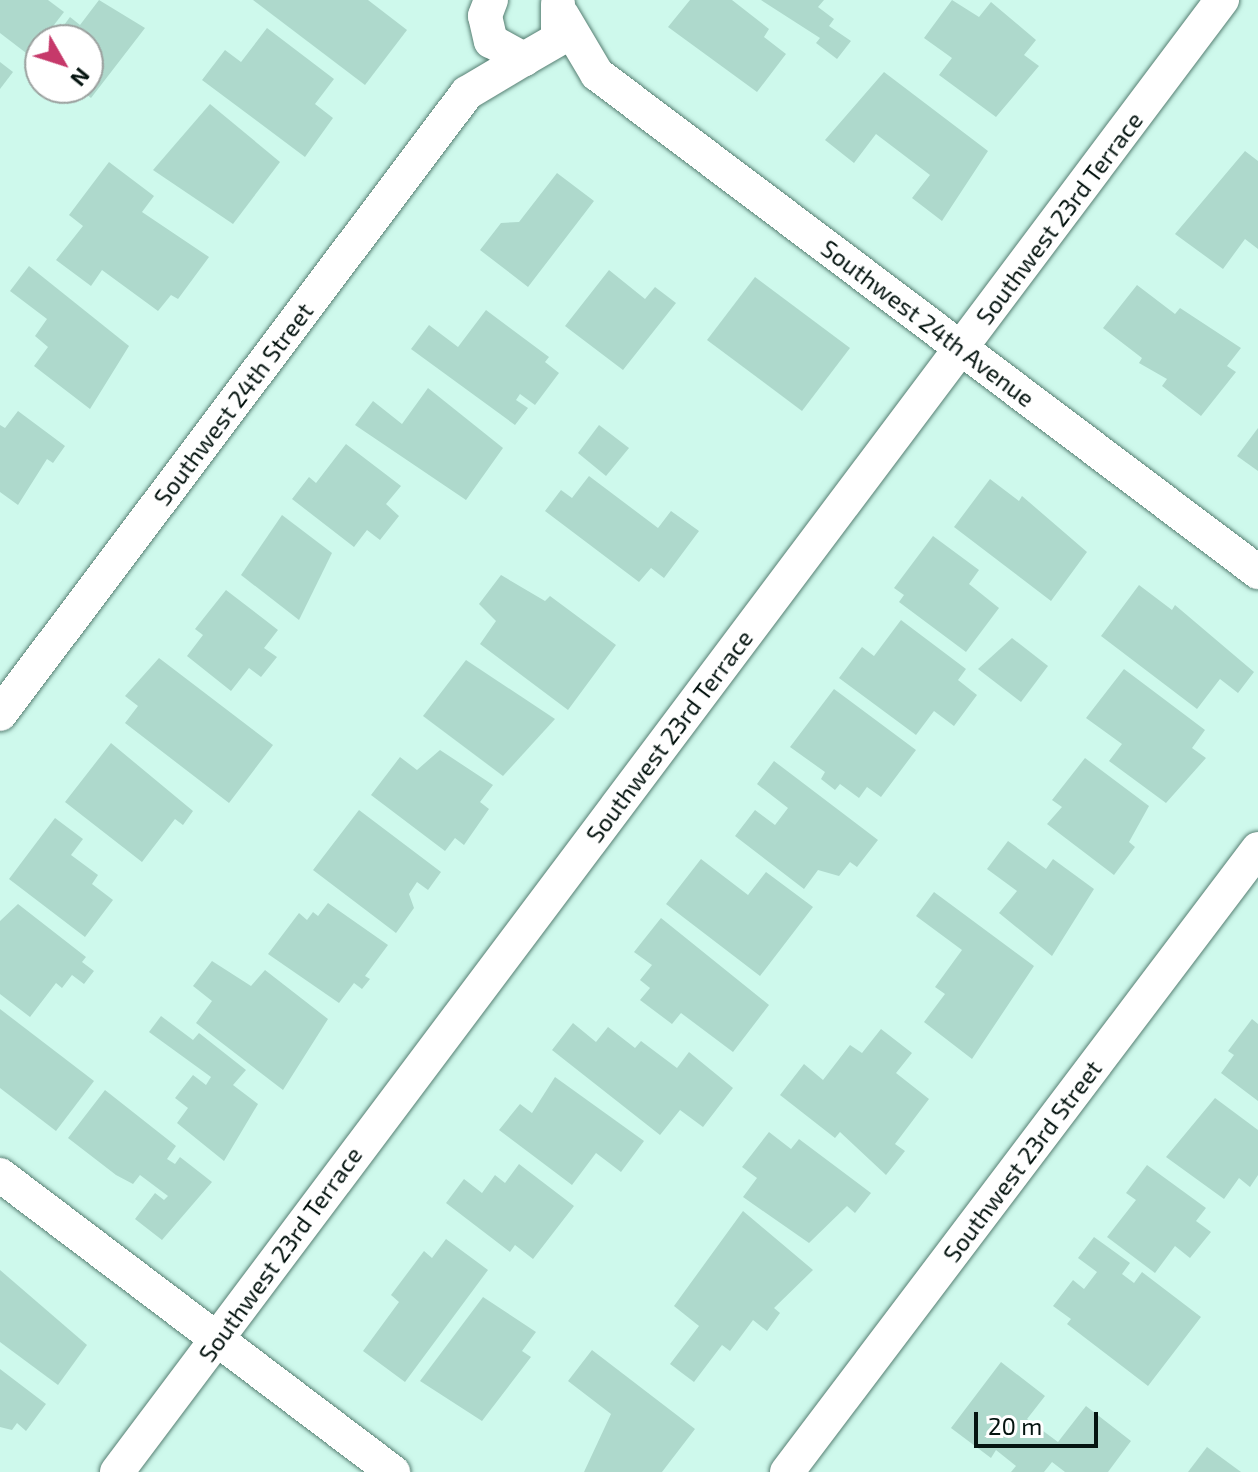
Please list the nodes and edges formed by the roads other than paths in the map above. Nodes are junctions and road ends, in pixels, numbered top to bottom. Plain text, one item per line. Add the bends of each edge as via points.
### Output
1 (1222, 0) edge
2 (559, 4) edge
3 (484, 11) edge
4 (532, 57) junction
5 (597, 74) junction
6 (467, 93) junction
7 (961, 347) junction
8 (1258, 572) edge
9 (0, 714) edge
10 (1258, 849) edge
11 (0, 1175) edge
12 (218, 1338) junction
13 (117, 1472) edge
14 (393, 1472) edge
15 (787, 1472) edge

1 - 7 street, Southwest 23rd Terrace
2 - 4 street via 558,39
2 - 5 street, Southwest 24th Avenue
3 - 4 street, Southwest 24th Avenue via 500,51
3 - 6 street, Southwest 24th Street
4 - 5 street, Southwest 24th Avenue via 583,76
4 - 6 street, Southwest 24th Street
5 - 7 street, Southwest 24th Avenue
6 - 9 street, Southwest 24th Street
7 - 8 street, Southwest 24th Avenue
7 - 12 street, Southwest 23rd Terrace
10 - 15 street, Southwest 23rd Street
11 - 12 street
12 - 13 street, Southwest 23rd Terrace
12 - 14 street

